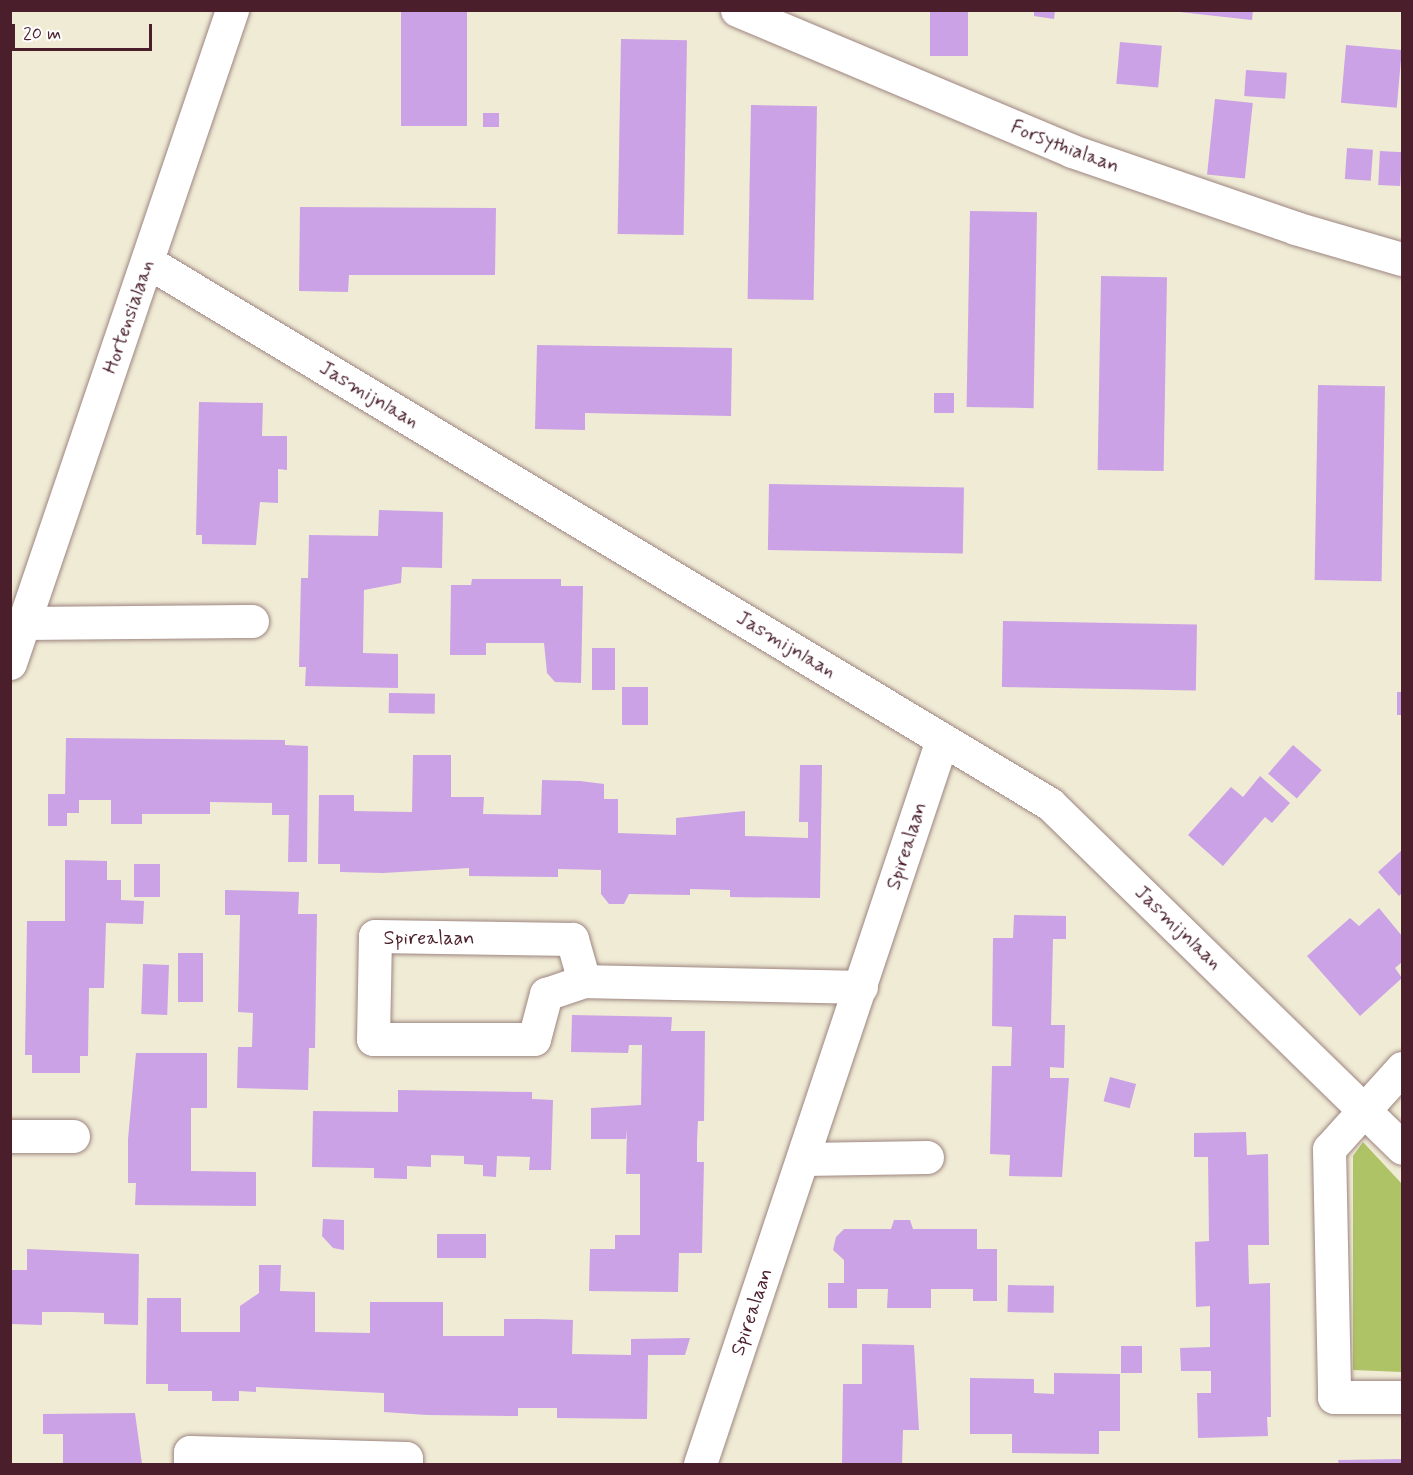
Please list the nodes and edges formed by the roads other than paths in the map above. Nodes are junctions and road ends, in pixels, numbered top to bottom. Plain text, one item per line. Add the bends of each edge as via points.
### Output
1 (232, 10) edge
2 (737, 10) edge
3 (1402, 259) edge
4 (148, 262) junction
5 (252, 621) dead end
6 (24, 623) junction
7 (10, 663) edge
8 (942, 740) junction
9 (584, 981) junction
10 (861, 987) junction
11 (1402, 1068) edge
12 (1364, 1107) junction
13 (10, 1136) edge
14 (73, 1136) dead end
15 (1402, 1148) edge
16 (927, 1157) dead end
17 (804, 1159) junction
18 (1402, 1397) edge
19 (189, 1464) edge
20 (406, 1464) edge
21 (700, 1464) edge

1 - 4 street, Hortensialaan
2 - 3 street, Forsythialaan via 1072,151 1295,228
4 - 6 street, Hortensialaan
4 - 8 street, Jasmijnlaan
5 - 6 street
6 - 7 street, Hortensialaan
8 - 10 street, Spirealaan
8 - 12 street, Jasmijnlaan via 1050,804
9 - 9 street, Spirealaan via 546,994 534,1039 373,1039 375,936 572,939
9 - 10 street, Spirealaan
10 - 17 street, Spirealaan
11 - 12 street
12 - 15 street, Jasmijnlaan
12 - 18 street via 1329,1149 1334,1397
13 - 14 street
16 - 17 street
17 - 21 street, Spirealaan
19 - 20 street via 190,1452 406,1458

